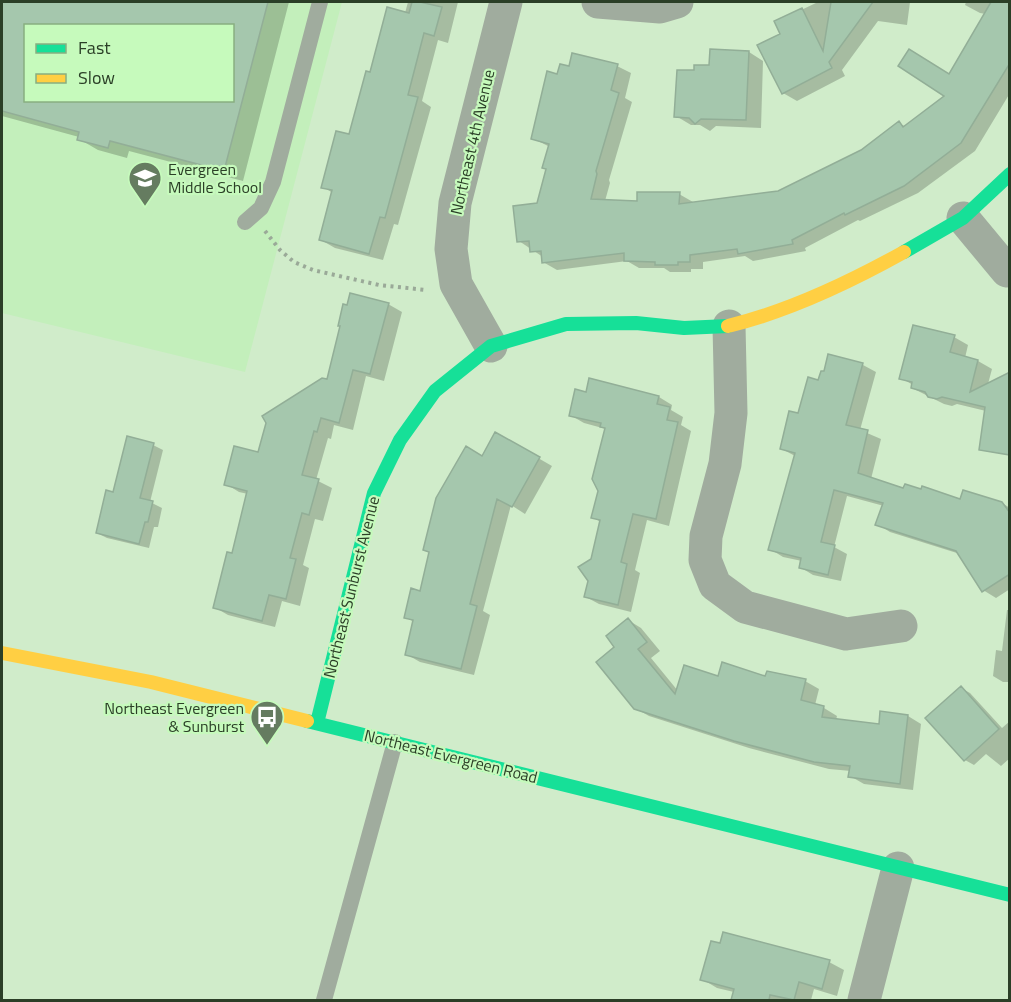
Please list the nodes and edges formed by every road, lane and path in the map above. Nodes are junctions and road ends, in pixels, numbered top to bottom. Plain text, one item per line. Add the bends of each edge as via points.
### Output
1 (320, 2) edge
2 (506, 2) edge
3 (598, 2) edge
4 (677, 2) edge
5 (1010, 174) edge
6 (963, 218) junction
7 (245, 222) dead end
8 (265, 231) dead end
9 (1007, 271) dead end
10 (426, 290) dead end
11 (729, 326) junction
12 (491, 346) junction
13 (901, 626) dead end
14 (2, 653) edge
15 (317, 723) junction
16 (394, 742) junction
17 (898, 868) junction
18 (1010, 895) edge
19 (324, 1000) edge
20 (864, 1000) edge

1 - 7 lane via 273,182 261,207
2 - 12 street, Northeast 4th Avenue via 455,203 451,249 456,284
3 - 4 street via 660,7
5 - 6 main road, Northeast Sunburst Avenue
6 - 9 street
6 - 11 main road, Northeast Sunburst Avenue via 881,265 771,315
8 - 10 path via 294,262 313,270 379,285
11 - 12 main road, Northeast Sunburst Avenue via 566,324
11 - 13 street via 731,413 726,453 706,536 705,560 715,585 745,607 846,634
12 - 15 main road, Northeast Sunburst Avenue via 435,391 400,440 374,494
14 - 15 main road, Northeast Evergreen Road via 151,682
15 - 16 main road, Northeast Evergreen Road
16 - 17 main road, Northeast Evergreen Road
16 - 19 lane
17 - 18 main road, Northeast Evergreen Road
17 - 20 street

